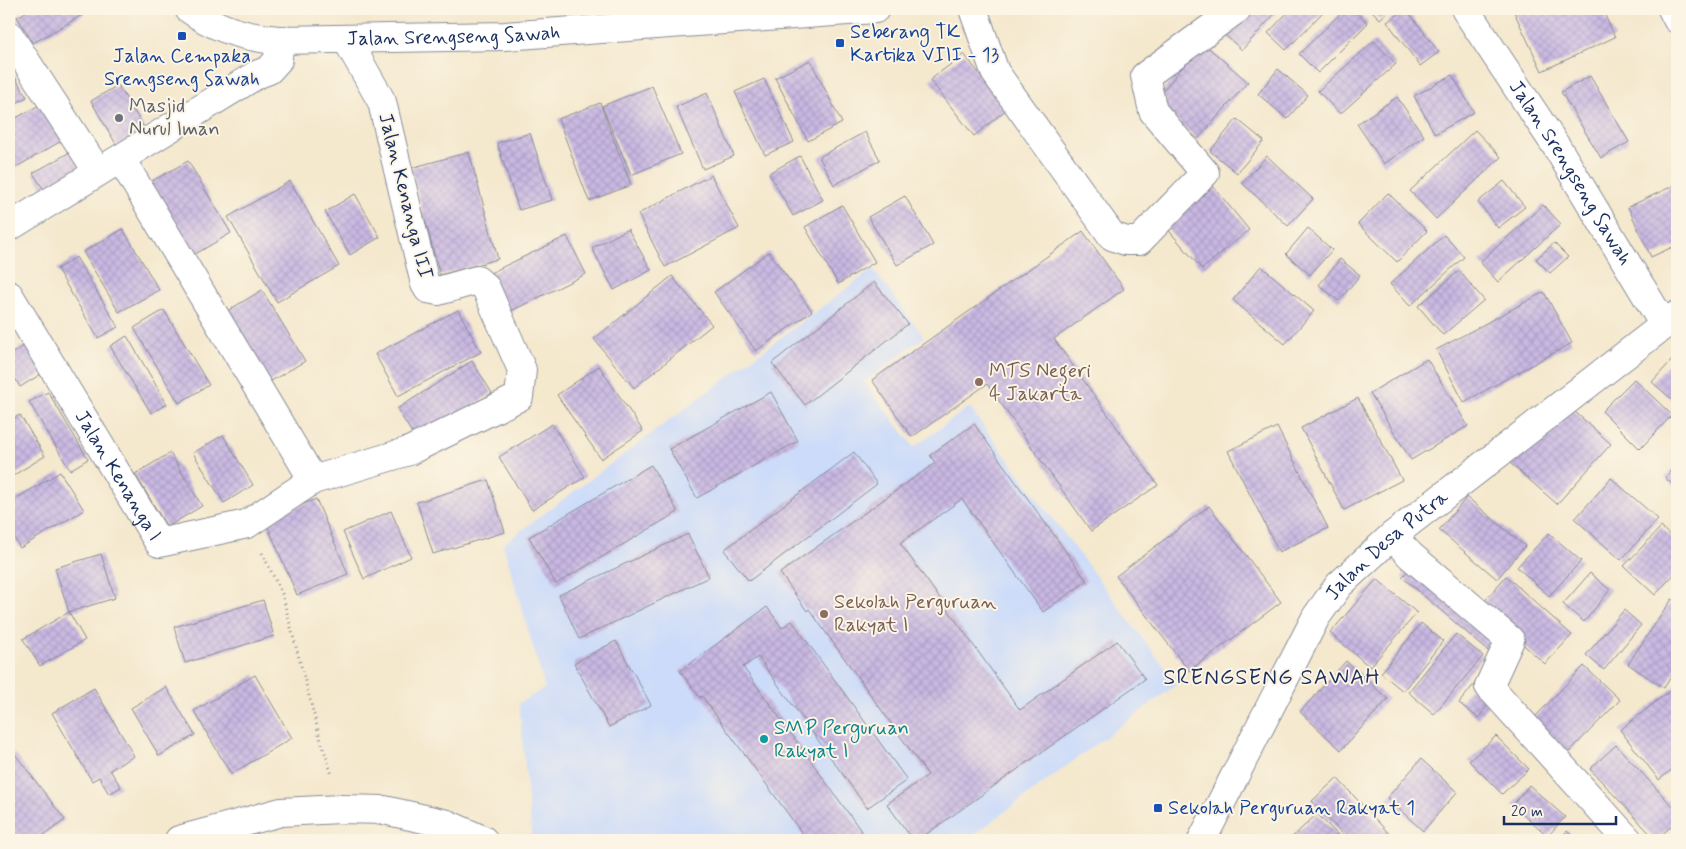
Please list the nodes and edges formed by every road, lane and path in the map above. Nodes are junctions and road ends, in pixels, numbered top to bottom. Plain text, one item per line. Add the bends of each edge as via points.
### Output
1 (189, 9) edge
2 (875, 9) edge
3 (973, 9) edge
4 (1237, 9) edge
5 (1465, 9) edge
6 (1672, 9) edge
7 (1677, 19) edge
8 (9, 35) edge
9 (279, 40) junction
10 (347, 40) junction
11 (121, 158) junction
12 (98, 172) junction
13 (9, 227) edge
14 (9, 295) edge
15 (1670, 320) edge
16 (313, 480) junction
17 (247, 524) junction
18 (1392, 536) junction
19 (334, 782) dead end
20 (1206, 839) edge
21 (180, 840) edge
22 (483, 840) edge
23 (1628, 840) edge

1 - 9 street, Jalan Srengseng Sawah via 223,28 260,39
2 - 10 street, Jalan Srengseng Sawah via 505,36
3 - 4 street via 995,72 1112,236 1139,242 1205,173 1153,111 1145,76
5 - 15 street, Jalan Srengseng Sawah
6 - 7 street
8 - 12 street
9 - 10 street, Jalan Srengseng Sawah
9 - 11 street via 278,60 269,70
10 - 16 street, Jalan Kenanga III via 382,102 428,290 438,291 477,280 486,288 522,370 519,397 409,450
11 - 12 street
11 - 16 street
12 - 13 street
14 - 17 street, Jalan Kenanga I via 158,543
15 - 18 street, Jalan Desa Putra
16 - 17 street
17 - 19 path via 282,594
18 - 20 street, Jalan Desa Putra via 1339,585 1316,617
18 - 23 street via 1510,640 1489,686
21 - 22 street via 281,812 341,809 384,810 447,824

